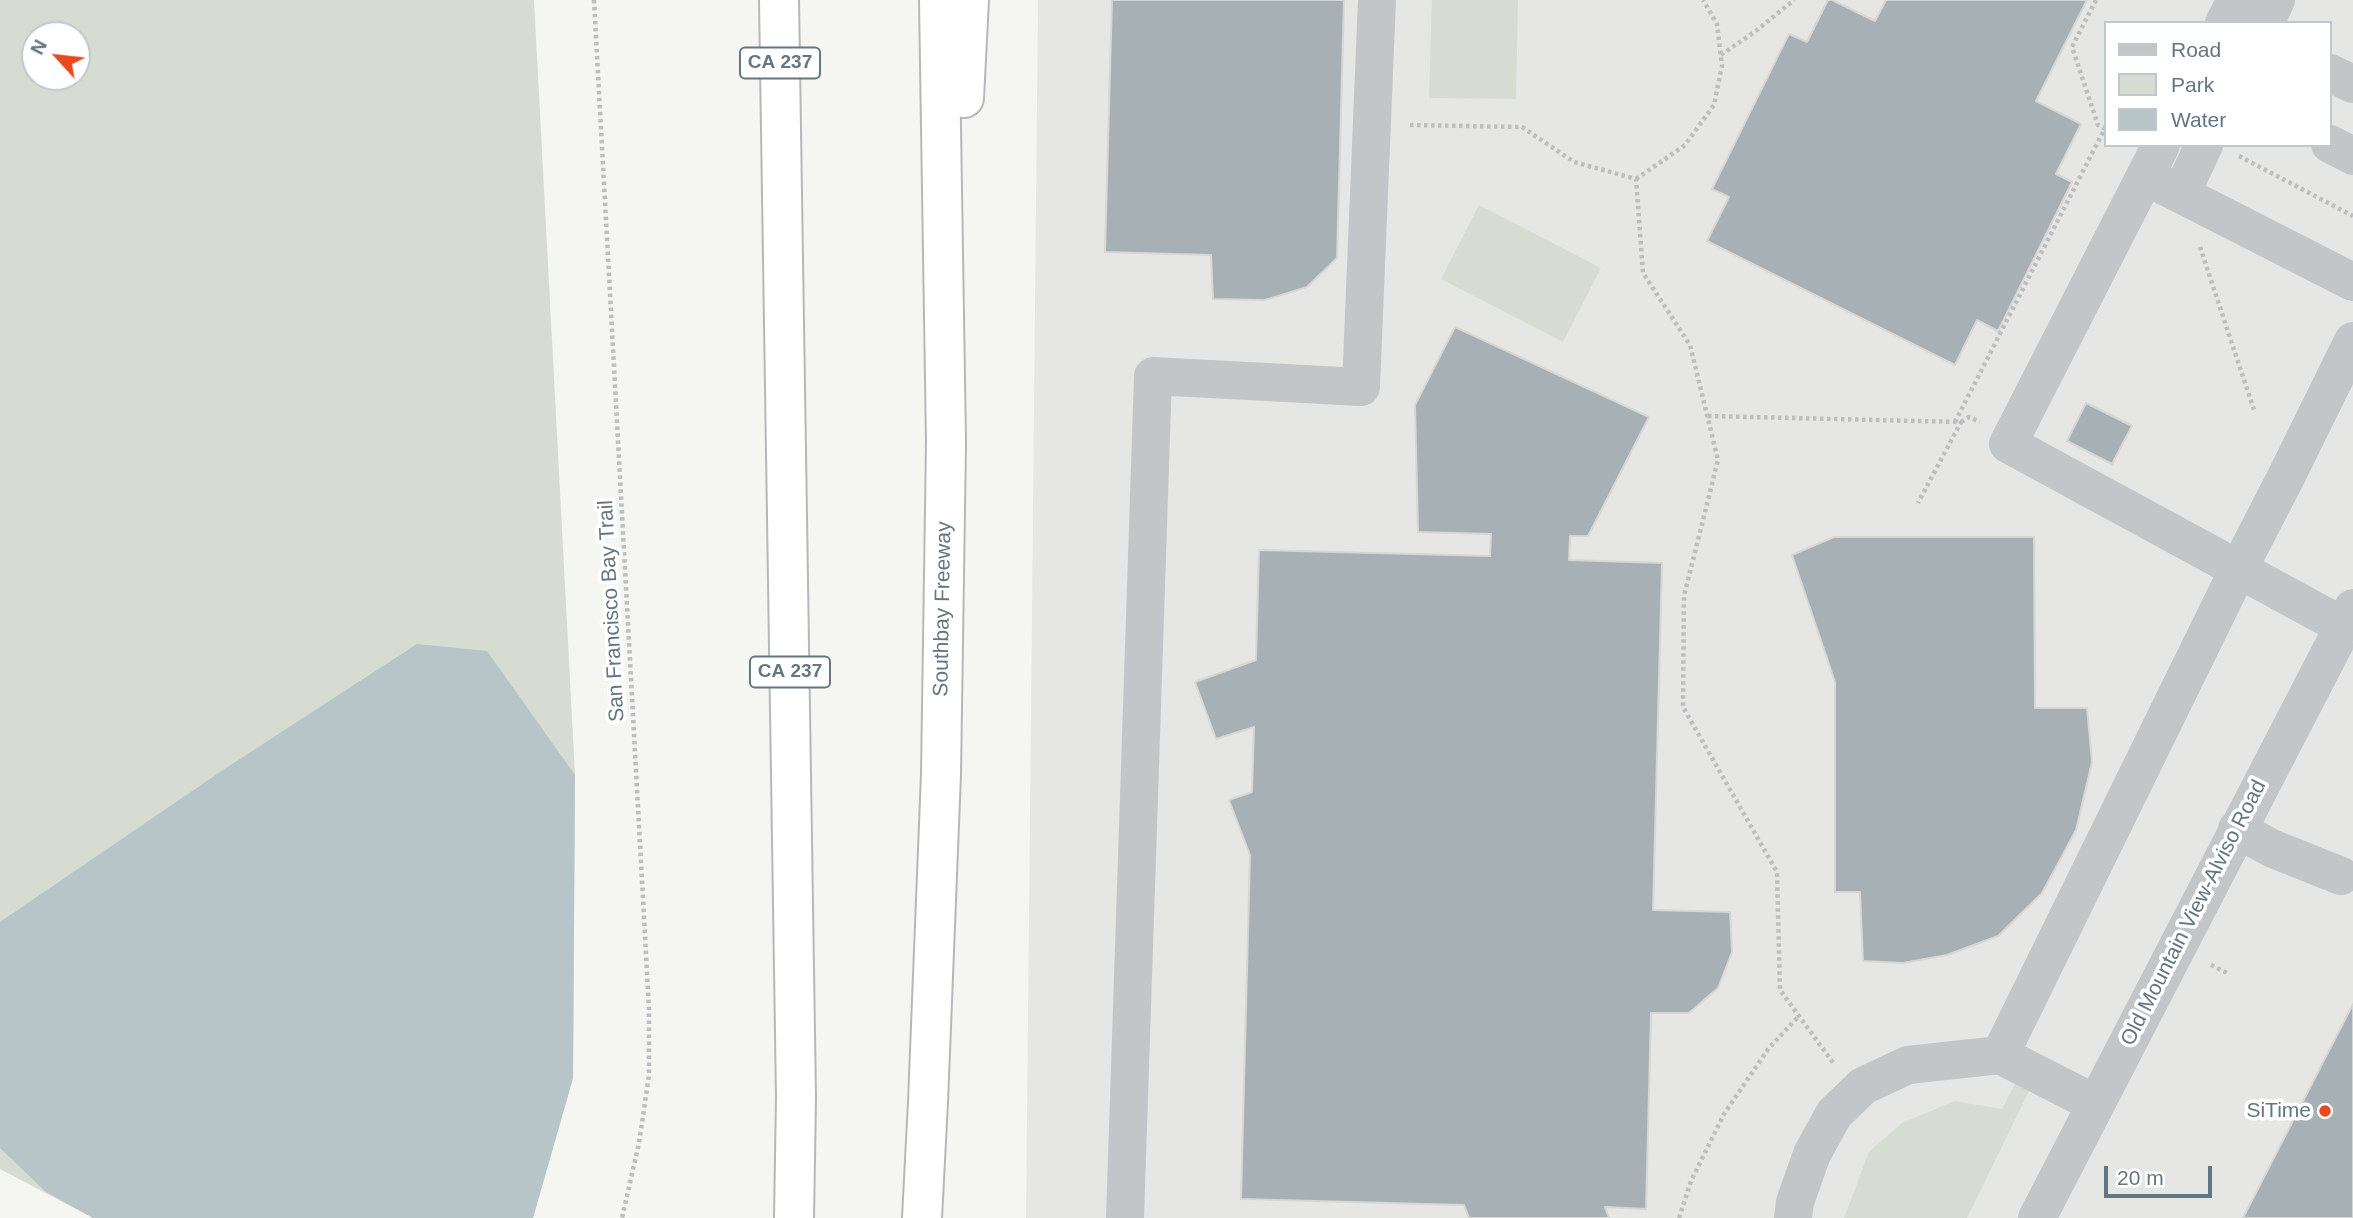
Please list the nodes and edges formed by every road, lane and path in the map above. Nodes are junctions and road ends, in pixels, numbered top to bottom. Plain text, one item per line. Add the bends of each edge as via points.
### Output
1 (594, 0) edge
2 (768, 0) edge
3 (779, 0) edge
4 (939, 0) edge
5 (969, 0) edge
6 (1377, 0) edge
7 (1703, 0) edge
8 (1794, 0) edge
9 (2096, 0) edge
10 (2276, 0) edge
11 (2266, 21) edge
12 (1721, 55) junction
13 (2332, 74) edge
14 (2353, 84) edge
15 (1374, 124) junction
16 (781, 126) junction
17 (2104, 128) edge
18 (2104, 133) edge
19 (2332, 145) edge
20 (2203, 147) edge
21 (2353, 156) edge
22 (2153, 160) edge
23 (1636, 179) junction
24 (2181, 194) junction
25 (2353, 282) edge
26 (2353, 341) edge
27 (1708, 416) junction
28 (1955, 422) junction
29 (946, 442) junction
30 (1918, 503) dead end
31 (2239, 568) junction
32 (2348, 617) edge
33 (2237, 829) junction
34 (2341, 876) dead end
35 (2211, 965) dead end
36 (2229, 974) dead end
37 (1799, 1016) junction
38 (2000, 1055) junction
39 (1855, 1094) junction
40 (2096, 1104) junction
41 (622, 1218) edge
42 (794, 1218) edge
43 (922, 1218) edge
44 (1125, 1218) edge
45 (1679, 1218) edge
46 (1793, 1218) edge
47 (2037, 1218) edge

1 - 41 path, San Francisco Bay Trail via 649,1009 649,1075
2 - 16 highway
3 - 16 highway, CA 237
4 - 29 highway, Southbay Freeway
5 - 29 highway
6 - 15 street
7 - 12 path via 1717,24
8 - 12 path
9 - 17 path via 2072,47 2098,125
10 - 11 street
12 - 23 path via 1714,105 1685,145
13 - 14 street
15 - 23 path via 1522,127 1574,162
15 - 44 street via 1361,387 1153,376
16 - 42 highway, CA 237
18 - 28 path
19 - 21 street
20 - 24 street
22 - 24 street
22 - 31 street via 2008,444
23 - 27 path via 1643,273 1690,345
24 - 25 street
26 - 31 street
27 - 28 path
27 - 37 path via 1718,460 1684,596 1683,707 1777,872 1780,990
28 - 30 path via 1961,422
29 - 43 highway, Southbay Freeway via 941,774
31 - 32 street
31 - 38 street
32 - 33 street, Old Mountain View-Alviso Road
33 - 34 street
33 - 40 street, Old Mountain View-Alviso Road
35 - 36 path
37 - 39 path
37 - 45 path via 1769,1048 1724,1114 1691,1181
38 - 39 street via 1908,1065
38 - 40 street
39 - 46 street via 1834,1114 1812,1154
40 - 47 street, Old Mountain View-Alviso Road

